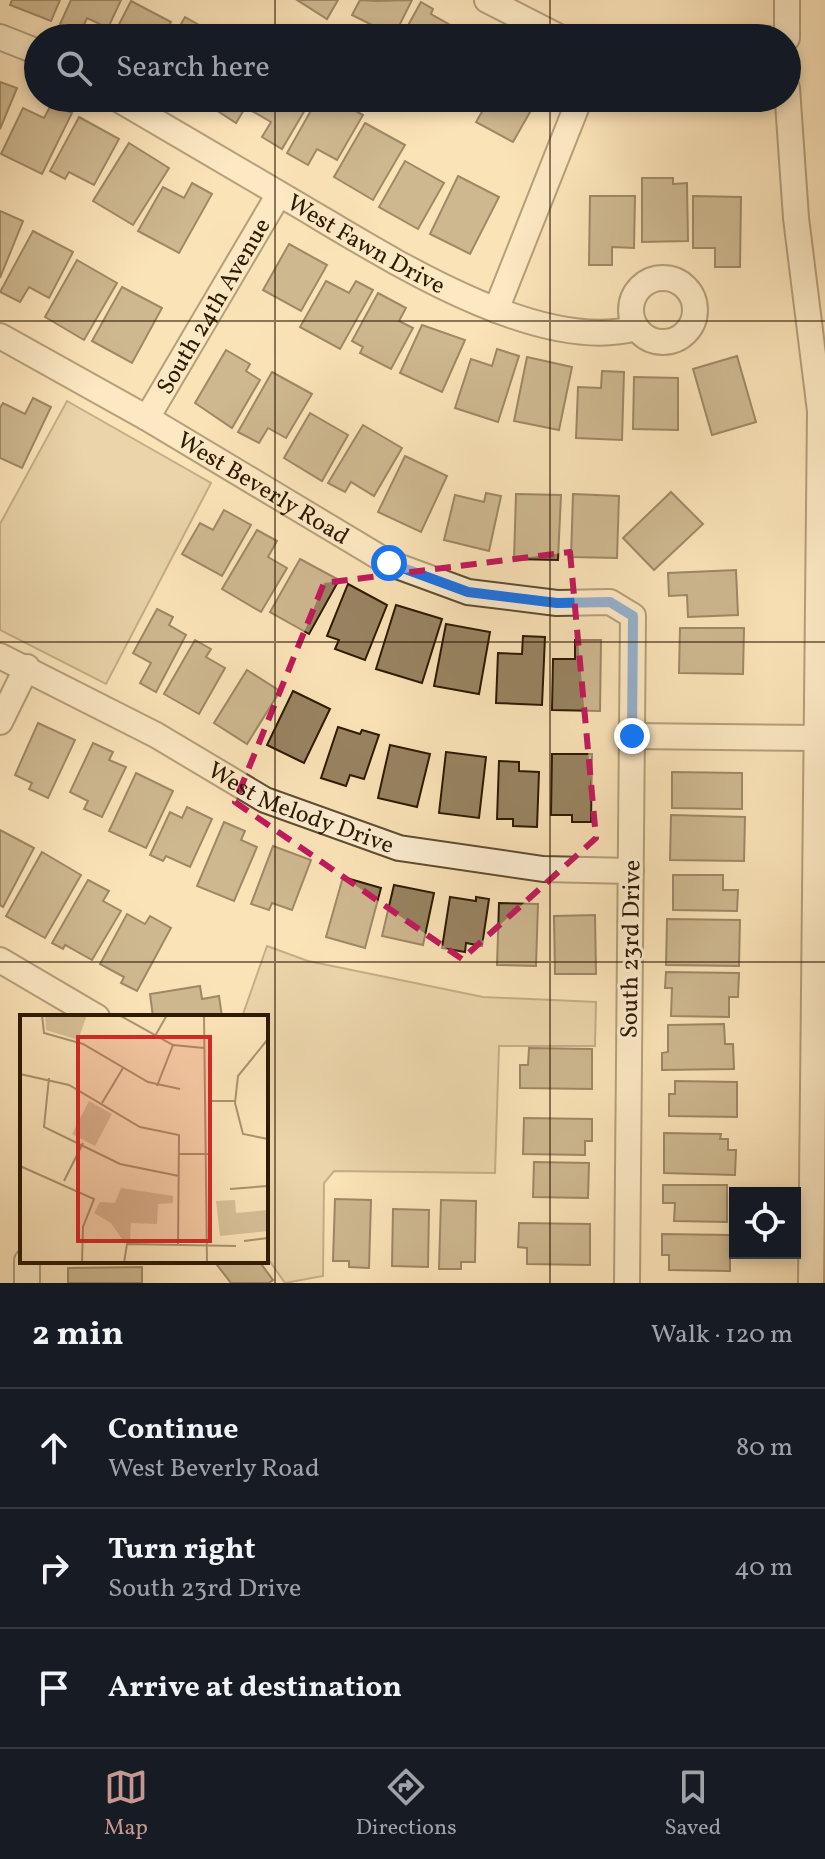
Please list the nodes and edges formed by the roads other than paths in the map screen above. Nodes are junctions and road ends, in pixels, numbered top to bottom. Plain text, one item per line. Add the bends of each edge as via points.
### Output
1 (487, 0) edge
2 (787, 0) edge
3 (534, 24) edge
4 (787, 24) edge
5 (0, 37) edge
6 (24, 46) edge
7 (140, 112) edge
8 (574, 112) edge
9 (789, 112) edge
10 (279, 194) junction
11 (496, 310) junction
12 (636, 328) dead end
13 (0, 336) edge
14 (822, 411) edge
15 (147, 418) junction
16 (633, 616) joint
17 (0, 656) edge
18 (27, 667) junction
19 (0, 722) edge
20 (632, 736) junction
21 (818, 738) junction
22 (631, 871) junction
23 (0, 960) edge
24 (94, 1015) edge
25 (627, 1283) edge
26 (811, 1283) edge

1 - 3 street
2 - 4 street
5 - 6 street
7 - 10 street, West Fawn Drive
8 - 11 street
9 - 14 street via 796,218
10 - 11 street, West Fawn Drive via 437,287
10 - 15 street, South 24th Avenue
11 - 12 street, West Fawn Drive via 592,332
13 - 15 street, West Beverly Road
14 - 21 street
15 - 16 street, West Beverly Road via 389,563 468,592 557,603 610,602
16 - 20 street, South 23rd Drive
17 - 18 street, West Melody Drive
18 - 19 street
18 - 22 street, West Melody Drive via 265,800 399,848 543,869
20 - 21 street
20 - 22 street, South 23rd Drive
21 - 26 street
22 - 25 street, South 23rd Drive
23 - 24 street

